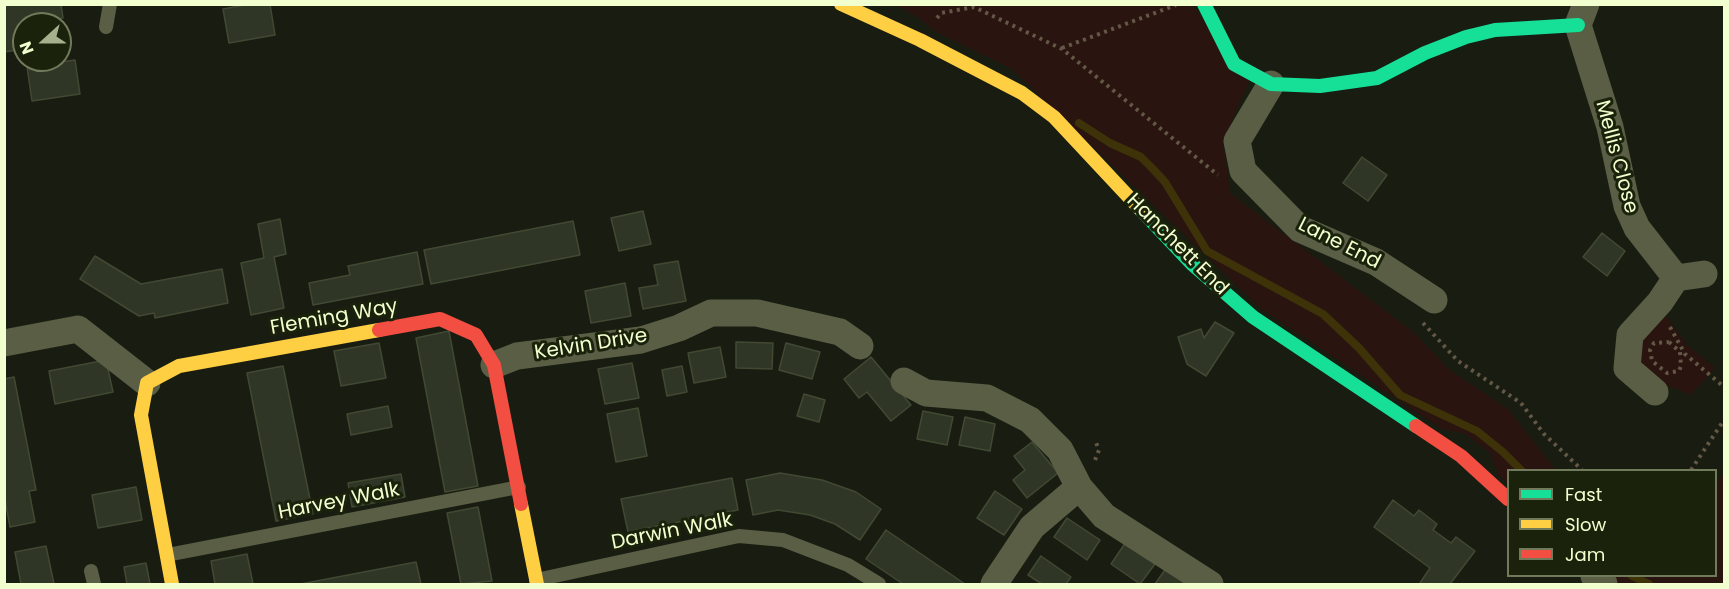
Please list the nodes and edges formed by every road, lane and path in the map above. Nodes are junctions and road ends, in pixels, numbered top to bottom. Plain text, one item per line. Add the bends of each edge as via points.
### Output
1 (110, 4) edge
2 (841, 4) edge
3 (1176, 4) edge
4 (1204, 4) edge
5 (1582, 15) edge
6 (930, 25) dead end
7 (106, 27) dead end
8 (1271, 84) junction
9 (1704, 274) dead end
10 (1676, 278) junction
11 (1434, 300) dead end
12 (1659, 302) junction
13 (4, 343) edge
14 (860, 346) dead end
15 (1680, 352) junction
16 (1685, 354) junction
17 (494, 365) junction
18 (904, 381) dead end
19 (147, 383) junction
20 (1725, 387) edge
21 (1655, 392) dead end
22 (1725, 420) edge
23 (1692, 469) edge
24 (519, 487) junction
25 (1079, 487) junction
26 (1507, 497) edge
27 (166, 556) junction
28 (537, 582) edge
29 (172, 585) edge
30 (879, 585) edge
31 (994, 585) edge
32 (1210, 585) edge

1 - 7 lane
2 - 26 street, Hanchett End via 1022,93 1054,117 1192,264 1253,317 1461,456
3 - 6 path via 1062,49 974,8 941,13
4 - 8 street via 1234,64
5 - 8 street via 1466,37 1377,78 1320,86
5 - 10 street, Mellis Close via 1627,206 1636,228
8 - 11 street, Lane End via 1238,141 1243,171 1300,229 1376,262
9 - 10 street
10 - 12 street
12 - 16 path
12 - 21 street via 1630,335 1627,368
13 - 19 street via 78,329
14 - 17 street, Kelvin Drive via 840,332 757,313 711,313 640,340 517,356
15 - 15 path via 1679,370 1667,373 1652,361 1650,350 1654,343 1669,342
15 - 16 path
16 - 20 path
17 - 19 street, Fleming Way via 476,335 440,319 179,366
17 - 24 street, Fleming Way
18 - 25 street via 926,393 987,398 1030,420 1059,450
19 - 27 street via 141,415
22 - 23 path
24 - 27 lane, Harvey Walk
24 - 28 street, Fleming Way
25 - 31 street via 1032,527
25 - 32 street via 1104,516
27 - 29 street
28 - 30 lane, Darwin Walk via 739,536 783,540 848,565

